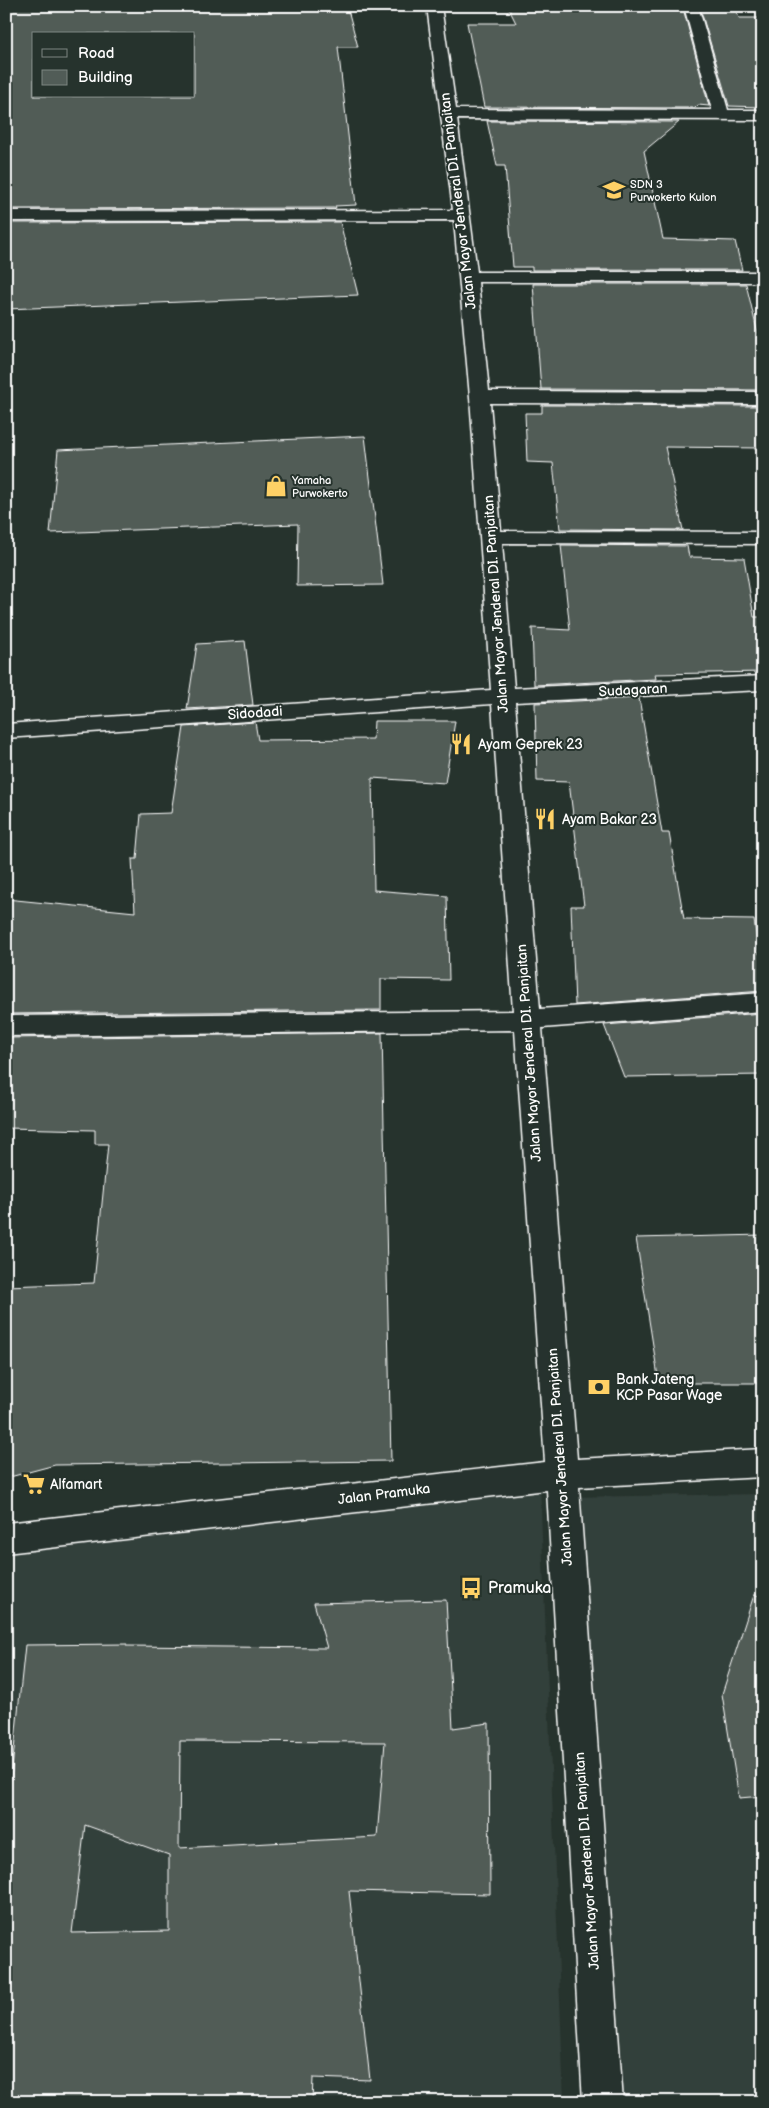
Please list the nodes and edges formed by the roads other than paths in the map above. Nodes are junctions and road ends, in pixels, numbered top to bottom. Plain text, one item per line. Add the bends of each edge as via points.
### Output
1 (434, 6) edge
2 (691, 6) edge
3 (449, 114) junction
4 (721, 115) junction
5 (763, 115) edge
6 (462, 214) junction
7 (6, 216) edge
8 (468, 277) junction
9 (763, 277) edge
10 (480, 397) junction
11 (763, 398) edge
12 (491, 537) junction
13 (763, 538) edge
14 (763, 684) edge
15 (503, 696) junction
16 (6, 731) edge
17 (763, 1002) edge
18 (527, 1020) junction
19 (6, 1026) edge
20 (763, 1463) edge
21 (562, 1474) junction
22 (6, 1538) edge
23 (603, 2102) edge

1 - 3 street, Jalan Mayor Jenderal DI. Panjaitan
2 - 4 street
3 - 4 street
3 - 6 street, Jalan Mayor Jenderal DI. Panjaitan
4 - 5 street
6 - 7 street
6 - 8 street, Jalan Mayor Jenderal DI. Panjaitan
8 - 9 street
8 - 10 street, Jalan Mayor Jenderal DI. Panjaitan
10 - 11 street
10 - 12 street, Jalan Mayor Jenderal DI. Panjaitan
12 - 13 street
12 - 15 street, Jalan Mayor Jenderal DI. Panjaitan
14 - 15 street, Sudagaran
15 - 16 street, Sidodadi
15 - 18 street, Jalan Mayor Jenderal DI. Panjaitan
17 - 18 street
18 - 19 street
18 - 21 street, Jalan Mayor Jenderal DI. Panjaitan
20 - 21 street, Jalan Pramuka
21 - 22 street, Jalan Pramuka
21 - 23 street, Jalan Mayor Jenderal DI. Panjaitan

